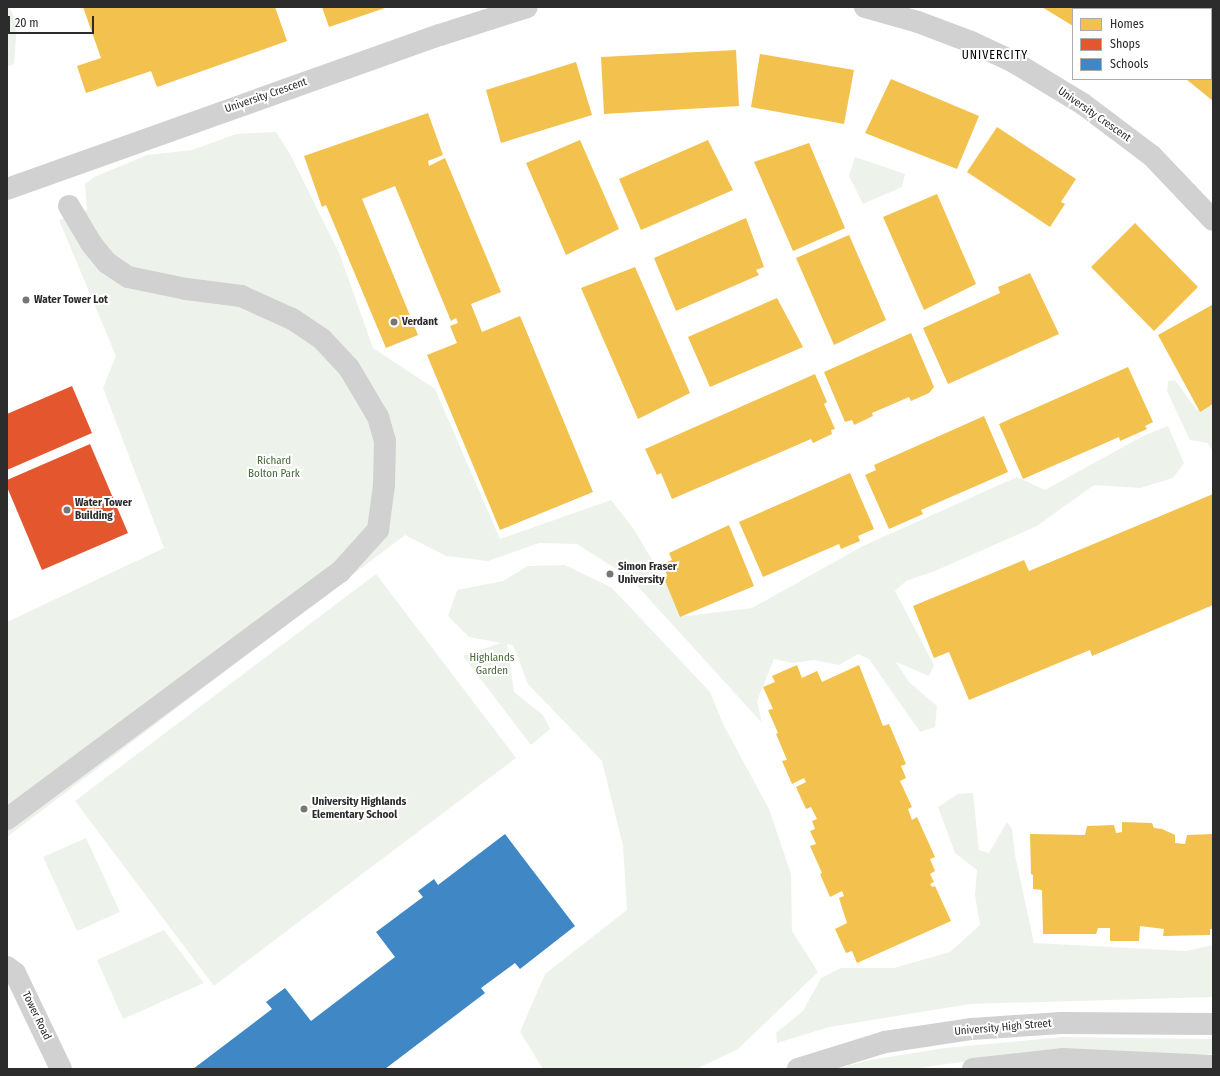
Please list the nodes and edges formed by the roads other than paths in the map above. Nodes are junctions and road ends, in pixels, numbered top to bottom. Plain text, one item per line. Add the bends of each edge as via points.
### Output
1 (527, 7) edge
2 (865, 7) edge
3 (7, 189) edge
4 (69, 206) dead end
5 (1213, 220) edge
6 (7, 819) edge
7 (7, 967) edge
8 (1213, 1024) edge
9 (1213, 1066) edge
10 (61, 1069) edge
11 (798, 1069) edge
12 (973, 1069) edge

1 - 3 street, University Crescent via 410,45
2 - 5 street, University Crescent via 918,22 971,42 1012,61 1083,104 1152,156
4 - 6 street via 91,243 107,263 128,277 186,289 241,296 292,319 322,339 349,368 378,417 385,441 384,485 378,530 340,572
7 - 10 street, Tower Road via 15,973
8 - 11 street, University High Street via 1061,1023 972,1029 885,1042
9 - 12 street via 1063,1059

